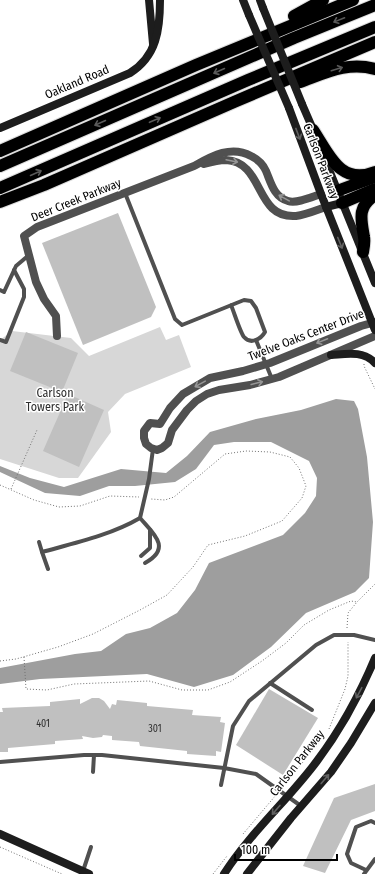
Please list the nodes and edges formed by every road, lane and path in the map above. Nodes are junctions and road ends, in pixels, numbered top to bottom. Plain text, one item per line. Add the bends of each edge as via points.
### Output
1 (149, 0) edge
2 (160, 0) edge
3 (243, 0) edge
4 (323, 0) edge
5 (353, 0) edge
6 (261, 4) edge
7 (375, 5) edge
8 (375, 27) edge
9 (375, 42) edge
10 (153, 46) junction
11 (196, 65) junction
12 (375, 69) edge
13 (234, 102) junction
14 (0, 128) edge
15 (313, 130) junction
16 (0, 151) edge
17 (0, 166) edge
18 (194, 166) junction
19 (375, 172) edge
20 (375, 176) edge
21 (44, 185) junction
22 (0, 188) edge
23 (375, 189) edge
24 (337, 191) junction
25 (124, 193) junction
26 (321, 194) junction
27 (375, 195) edge
28 (0, 202) edge
29 (342, 203) junction
30 (0, 206) edge
31 (326, 207) junction
32 (363, 252) junction
33 (29, 254) junction
34 (14, 270) junction
35 (375, 283) edge
36 (0, 290) edge
37 (231, 305) junction
38 (374, 325) edge
39 (56, 336) dead end
40 (375, 336) edge
41 (0, 340) edge
42 (256, 340) junction
43 (331, 355) junction
44 (365, 359) dead end
45 (375, 363) edge
46 (266, 364) junction
47 (272, 379) junction
48 (375, 389) edge
49 (160, 424) junction
50 (37, 430) dead end
51 (172, 430) junction
52 (153, 449) junction
53 (0, 485) edge
54 (11, 490) junction
55 (145, 496) junction
56 (140, 518) junction
57 (150, 530) junction
58 (39, 542) dead end
59 (42, 552) junction
60 (141, 556) dead end
61 (145, 563) dead end
62 (48, 569) dead end
63 (375, 584) edge
64 (357, 602) junction
65 (348, 635) junction
66 (375, 640) edge
67 (24, 657) junction
68 (375, 658) edge
69 (0, 661) edge
70 (270, 683) junction
71 (375, 703) edge
72 (312, 710) dead end
73 (329, 731) dead end
74 (325, 736) dead end
75 (94, 755) junction
76 (0, 762) edge
77 (224, 768) junction
78 (93, 772) dead end
79 (221, 785) dead end
80 (279, 790) junction
81 (288, 796) junction
82 (301, 806) junction
83 (375, 823) edge
84 (0, 834) edge
85 (244, 834) dead end
86 (0, 847) edge
87 (91, 847) dead end
88 (230, 851) dead end
89 (375, 859) edge
90 (365, 872) edge
91 (86, 873) edge
92 (62, 874) edge
93 (213, 874) edge
94 (224, 874) edge
95 (247, 874) edge

1 - 10 main road
2 - 10 main road, Oakland Road via 160,21
3 -> 26 main road, Carlson Parkway, bridge
4 - 11 highway
5 - 11 highway
6 - 15 main road, Carlson Parkway, bridge
7 -> 17 highway
22 -> 8 highway
9 - 13 highway
10 - 14 main road, Oakland Road via 145,60 130,73
11 - 16 highway
13 -> 12 highway via 348,66
13 - 21 highway
15 - 19 highway via 343,171 359,175
15 - 24 main road, Carlson Parkway
18 - 25 street, Deer Creek Parkway
26 -> 18 street, Deer Creek Parkway via 295,202 284,200 274,191 265,170 255,158 232,150
18 -> 31 street, Deer Creek Parkway via 226,160 244,165 255,179 267,203 283,214 298,216
20 - 24 highway
21 - 28 highway
21 - 30 highway
23 - 29 highway
24 - 26 main road, Deer Creek Parkway
24 - 29 main road, Carlson Parkway
25 - 33 street, Deer Creek Parkway via 38,227 24,236
25 - 37 lane via 175,319 182,325
26 - 31 main road, Carlson Parkway
27 - 32 highway via 367,202 361,216
29 - 31 main road, Deer Creek Parkway
29 - 32 main road, Carlson Parkway
31 -> 38 main road, Carlson Parkway
32 - 35 main road, Carlson Parkway
33 - 34 lane
33 - 39 street, Deer Creek Parkway via 36,282 56,316
34 - 36 lane via 4,292
34 - 41 lane via 24,289 24,297 6,342
37 - 42 lane via 244,337
37 - 42 lane via 244,300 251,301 264,332 262,337
38 -> 46 street, Twelve Oaks Center Drive via 361,326
40 - 43 street
42 - 46 lane
43 - 45 main road via 359,354 367,356
43 - 47 street
44 - 48 path via 364,366
46 - 47 lane
46 -> 49 street, Twelve Oaks Center Drive via 210,378 197,385 183,394
51 -> 47 street via 187,410 207,394
49 - 51 street
49 - 52 street via 150,423 144,431 146,444
50 - 54 path
51 - 52 street via 168,443 157,450
52 - 55 lane
53 - 54 path
54 - 55 path via 59,507 80,506 110,496
55 - 56 lane
55 - 67 path via 165,500 174,497 225,454 246,450 290,457 300,468 306,486 302,498 282,521 245,536 208,544 193,567 167,595 94,634
56 - 57 lane
56 - 59 lane via 95,537
57 - 60 lane via 150,548
57 - 61 lane via 159,542 159,547 154,558
58 - 59 lane
59 - 62 lane
63 - 64 path
64 - 65 path via 348,613
64 - 67 path via 351,601 329,610 304,625 262,661 230,682 208,690 182,690 149,681 74,684 47,690 26,689
65 - 66 lane
65 - 70 lane via 334,635 316,645
65 - 73 path via 348,676
67 - 69 path
68 -> 81 main road, Carlson Parkway via 335,736
70 - 72 lane
70 - 77 lane via 249,701 233,726
82 -> 71 main road via 331,772
74 - 80 path
75 - 76 lane
75 - 77 lane
75 - 78 lane
77 - 79 lane
77 - 80 lane via 256,774
80 - 81 lane
80 - 85 path
81 - 82 lane
81 -> 94 main road, Carlson Parkway via 246,844
82 - 95 main road
83 - 90 lane via 371,821 356,827 347,854 351,863
84 - 91 main road
86 - 92 path
87 - 91 lane
88 - 93 path
89 - 90 lane

